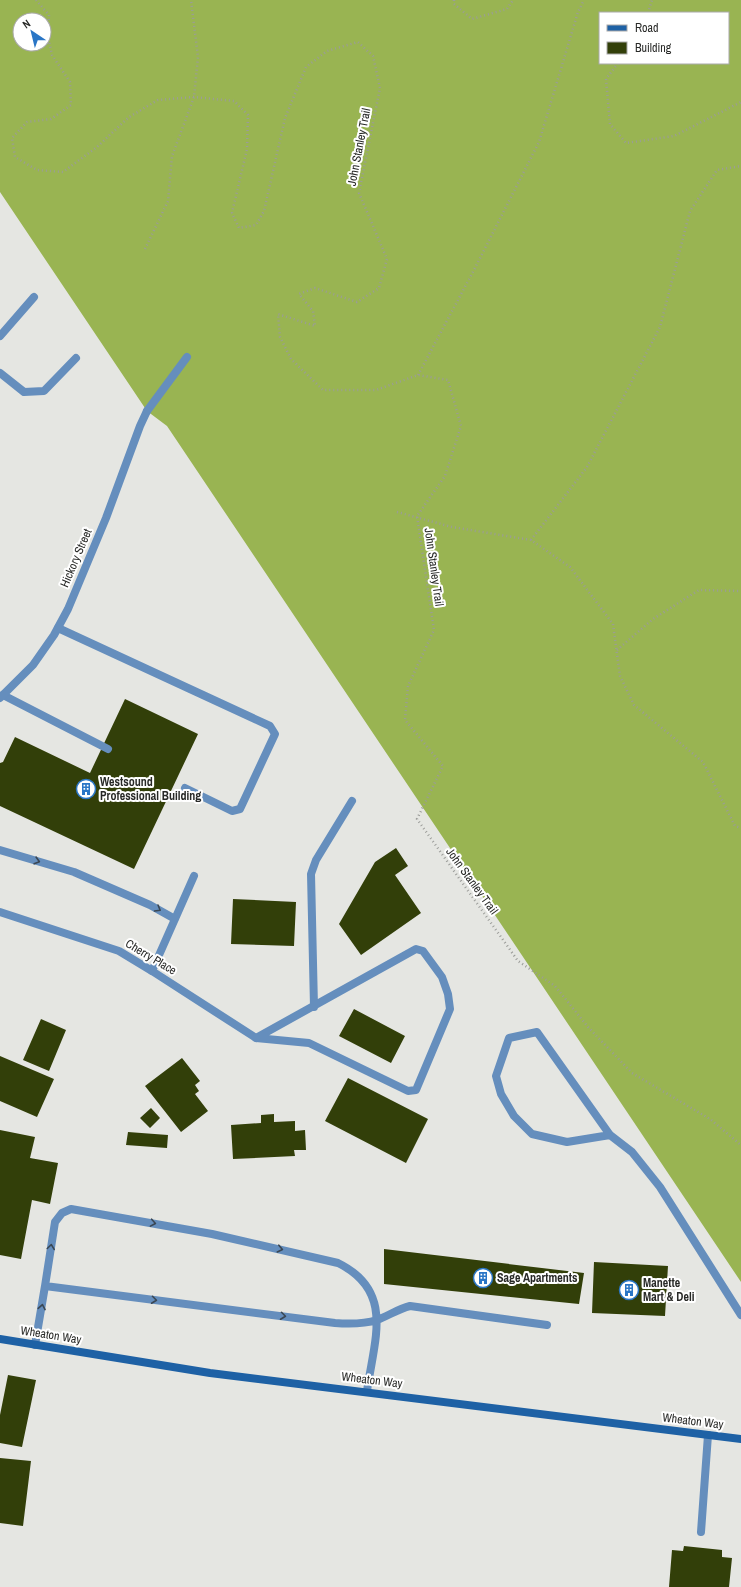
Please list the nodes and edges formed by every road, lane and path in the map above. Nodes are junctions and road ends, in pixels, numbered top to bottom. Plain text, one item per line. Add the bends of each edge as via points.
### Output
1 (36, 0) edge
2 (191, 0) edge
3 (454, 0) edge
4 (513, 0) edge
5 (584, 0) edge
6 (652, 0) edge
7 (648, 12) edge
8 (617, 64) edge
9 (194, 98) junction
10 (741, 102) edge
11 (741, 166) edge
12 (145, 249) dead end
13 (34, 297) dead end
14 (0, 336) edge
15 (187, 357) dead end
16 (76, 358) dead end
17 (0, 373) edge
18 (418, 375) junction
19 (397, 512) dead end
20 (417, 516) junction
21 (531, 540) junction
22 (741, 591) edge
23 (58, 628) junction
24 (617, 650) junction
25 (1, 697) edge
26 (108, 749) dead end
27 (185, 788) dead end
28 (352, 801) dead end
29 (741, 828) edge
30 (0, 850) edge
31 (194, 876) dead end
32 (0, 912) edge
33 (175, 919) junction
34 (152, 971) junction
35 (314, 1007) junction
36 (256, 1038) junction
37 (610, 1135) junction
38 (741, 1145) edge
39 (46, 1286) junction
40 (741, 1315) edge
41 (377, 1320) junction
42 (547, 1325) dead end
43 (0, 1339) edge
44 (35, 1345) junction
45 (367, 1391) junction
46 (708, 1435) junction
47 (741, 1439) edge
48 (701, 1532) dead end

1 - 9 path, John Stanley Trail via 49,15 48,37 52,55 70,82 71,105 51,119 27,122 12,138 15,156 20,160 38,170 63,172 97,147 129,117 158,100
2 - 9 path via 198,57
3 - 4 path via 454,4 472,20 507,9
5 - 18 path via 578,12 539,142 476,268
6 - 7 path
8 - 10 path via 606,79 610,124 626,143 674,136
9 - 12 path via 172,156 168,201
9 - 18 path, John Stanley Trail via 234,101 248,115 247,149 232,213 239,228 256,225 264,211 285,118 306,67 327,51 358,42 373,56 380,88 359,193 387,259 379,288 357,302 315,288 299,294 313,311 315,326 278,314 280,337 291,359 323,390 376,390
11 - 21 path via 717,170 690,211 660,327 587,467
13 - 14 street
15 - 23 street, Hickory Street via 147,411 106,518
16 - 17 street via 44,391 24,392
18 - 20 path, John Stanley Trail via 448,380 461,426 445,476
19 - 20 path
20 - 21 path via 452,527
20 - 38 path, John Stanley Trail via 434,630 408,686 405,720 443,766 417,819 518,960 555,986 588,1027 632,1073 710,1119
21 - 24 path via 570,567 613,624
22 - 24 path via 699,590 653,619
23 - 25 street, Hickory Street via 32,665
23 - 27 street via 270,726 275,734 240,809 232,811
24 - 29 path via 620,676 634,705 703,762 735,826
25 - 26 street
28 - 35 street via 316,860 311,874
30 -> 33 street via 74,872 150,905
31 - 33 street
32 - 34 street, Cherry Place via 119,951
33 - 34 street
34 - 36 street, Cherry Place
35 - 36 street
35 - 36 street via 416,949 424,951 442,977 450,1009 416,1090 408,1091 310,1043
37 - 37 street via 537,1032 509,1038 496,1076 501,1094 514,1116 532,1134 567,1142
37 - 40 street via 632,1152 660,1187
39 -> 41 street via 335,1323
39 -> 41 street via 55,1222 62,1213 71,1209 212,1234 338,1263 352,1270 370,1291 377,1307
44 -> 39 street
41 - 42 street via 399,1308 410,1306
41 - 45 street
43 - 44 main road, Wheaton Way
44 - 45 main road, Wheaton Way via 210,1372
45 - 46 main road, Wheaton Way
46 - 47 main road, Wheaton Way
46 - 48 street

